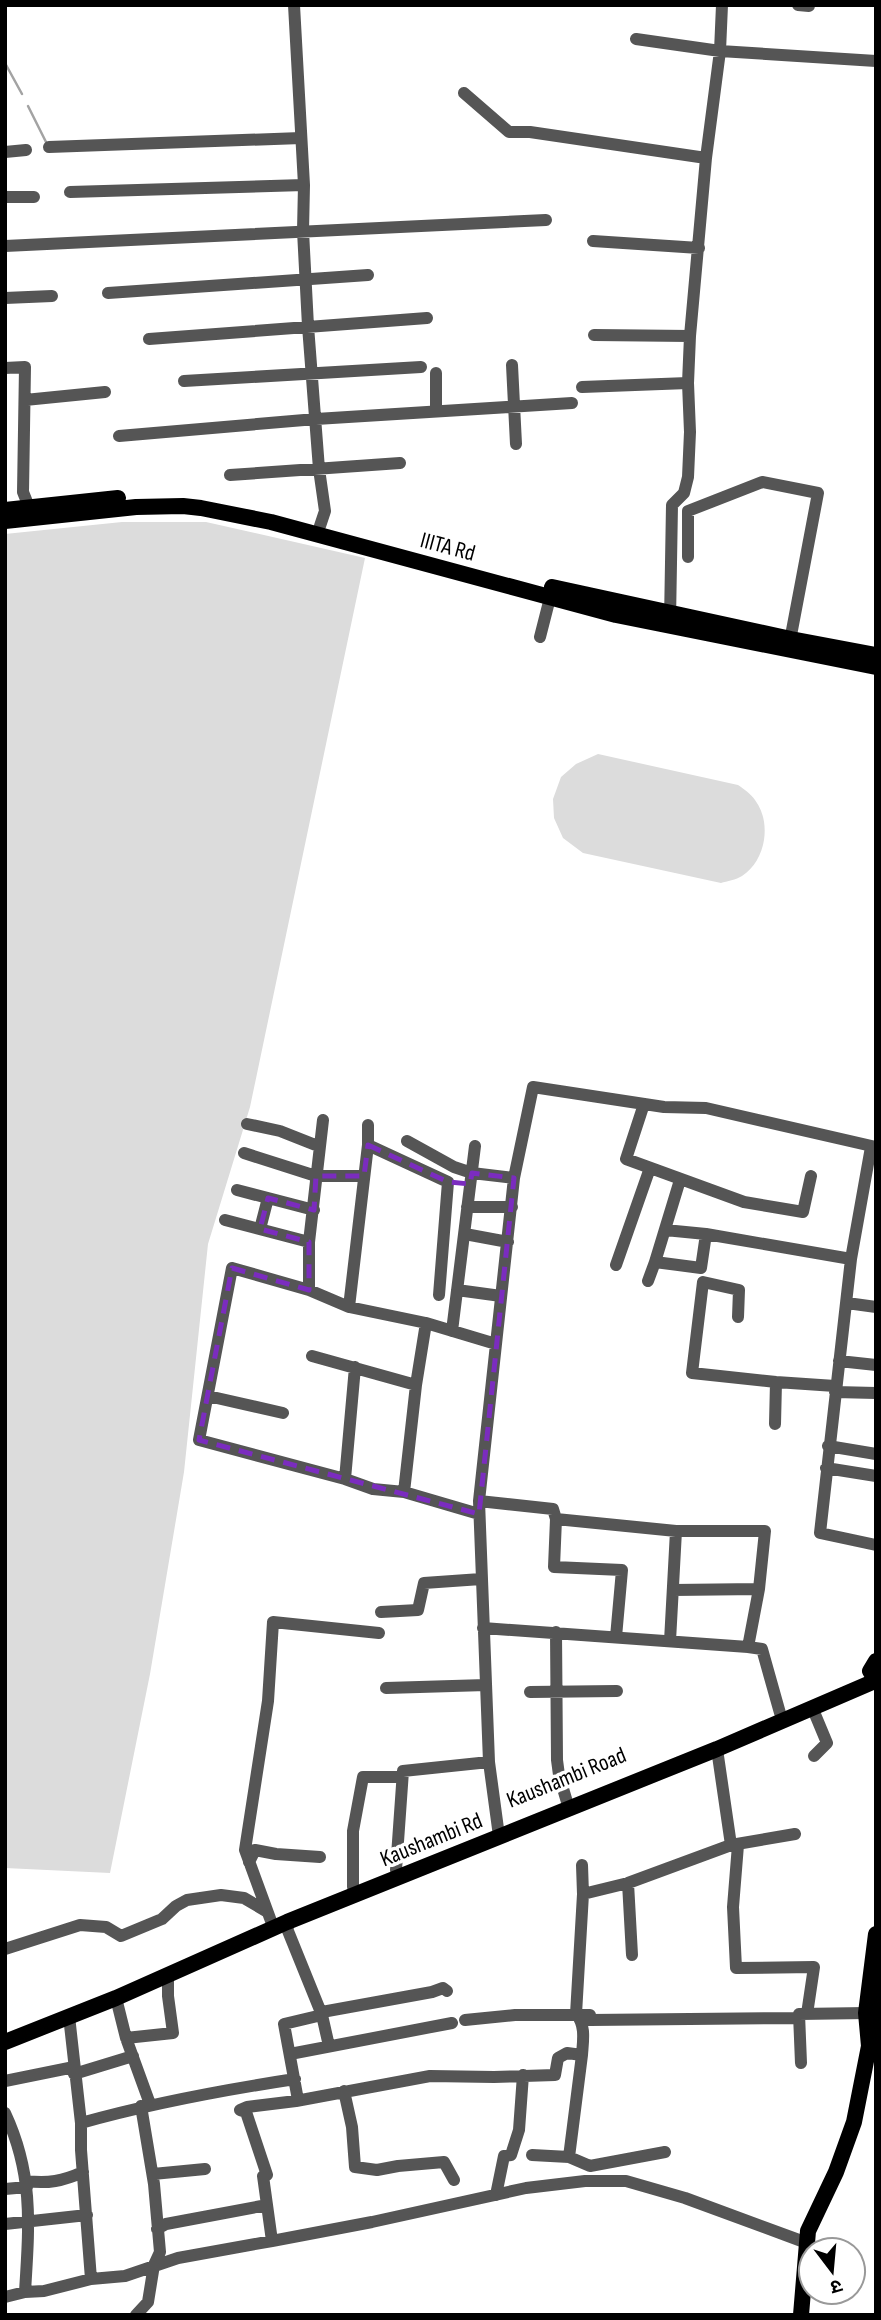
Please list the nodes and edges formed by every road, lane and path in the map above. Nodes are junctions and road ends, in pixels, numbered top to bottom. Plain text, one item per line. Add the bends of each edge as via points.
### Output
1 (294, 5) edge
2 (722, 5) edge
3 (798, 5) edge
4 (808, 6) edge
5 (636, 39) dead end
6 (720, 51) junction
7 (876, 61) edge
8 (464, 93) dead end
9 (301, 138) junction
10 (49, 147) dead end
11 (26, 150) dead end
12 (5, 152) edge
13 (706, 158) junction
14 (304, 185) junction
15 (70, 192) dead end
16 (5, 197) edge
17 (34, 197) dead end
18 (547, 220) dead end
19 (303, 231) junction
20 (593, 241) dead end
21 (5, 246) edge
22 (699, 248) junction
23 (368, 275) dead end
24 (306, 280) junction
25 (108, 293) dead end
26 (52, 296) dead end
27 (5, 298) edge
28 (428, 318) dead end
29 (308, 327) junction
30 (594, 335) dead end
31 (690, 337) junction
32 (149, 339) dead end
33 (512, 365) dead end
34 (421, 367) dead end
35 (5, 368) edge
36 (436, 373) dead end
37 (312, 374) junction
38 (184, 381) dead end
39 (688, 383) junction
40 (582, 387) dead end
41 (105, 392) dead end
42 (25, 400) junction
43 (572, 403) dead end
44 (514, 407) junction
45 (436, 411) junction
46 (316, 419) junction
47 (119, 436) dead end
48 (516, 444) dead end
49 (400, 463) dead end
50 (319, 469) junction
51 (230, 475) dead end
52 (29, 507) junction
53 (5, 510) edge
54 (272, 518) junction
55 (5, 521) edge
56 (320, 526) junction
57 (688, 557) dead end
58 (552, 592) junction
59 (670, 620) junction
60 (540, 636) dead end
61 (789, 644) junction
62 (876, 655) edge
63 (876, 667) edge
64 (644, 1104) junction
65 (323, 1120) dead end
66 (247, 1124) dead end
67 (368, 1125) dead end
68 (407, 1141) dead end
69 (368, 1145) junction
70 (318, 1146) junction
71 (475, 1146) dead end
72 (873, 1147) edge
73 (244, 1153) dead end
74 (650, 1168) junction
75 (316, 1176) junction
76 (364, 1176) junction
77 (811, 1176) dead end
78 (514, 1178) junction
79 (471, 1179) junction
80 (680, 1180) junction
81 (448, 1182) junction
82 (237, 1190) dead end
83 (268, 1198) junction
84 (467, 1207) junction
85 (512, 1207) junction
86 (314, 1210) junction
87 (861, 1212) junction
88 (876, 1214) edge
89 (225, 1220) dead end
90 (260, 1229) junction
91 (664, 1230) junction
92 (465, 1234) junction
93 (706, 1234) junction
94 (309, 1242) junction
95 (508, 1242) junction
96 (851, 1259) junction
97 (655, 1262) junction
98 (616, 1265) dead end
99 (648, 1281) dead end
100 (309, 1290) junction
101 (457, 1290) junction
102 (439, 1295) dead end
103 (501, 1296) junction
104 (847, 1303) junction
105 (349, 1307) junction
106 (876, 1307) edge
107 (738, 1317) dead end
108 (426, 1323) junction
109 (452, 1331) junction
110 (496, 1345) junction
111 (312, 1356) dead end
112 (839, 1361) junction
113 (876, 1365) edge
114 (355, 1367) junction
115 (776, 1382) junction
116 (416, 1385) junction
117 (835, 1389) junction
118 (876, 1393) edge
119 (208, 1396) junction
120 (283, 1413) dead end
121 (775, 1424) dead end
122 (828, 1446) junction
123 (876, 1454) edge
124 (825, 1468) junction
125 (876, 1476) edge
126 (345, 1479) junction
127 (404, 1492) junction
128 (479, 1507) junction
129 (556, 1519) junction
130 (676, 1531) junction
131 (876, 1545) edge
132 (481, 1579) junction
133 (759, 1589) junction
134 (673, 1590) junction
135 (381, 1612) dead end
136 (483, 1628) junction
137 (556, 1632) junction
138 (379, 1633) dead end
139 (615, 1637) junction
140 (670, 1642) junction
141 (748, 1647) junction
142 (874, 1674) edge
143 (486, 1685) junction
144 (386, 1688) dead end
145 (558, 1691) junction
146 (617, 1691) dead end
147 (530, 1692) dead end
148 (812, 1707) junction
149 (780, 1713) junction
150 (717, 1749) junction
151 (814, 1756) dead end
152 (489, 1762) junction
153 (402, 1777) junction
154 (567, 1802) junction
155 (499, 1832) junction
156 (795, 1834) dead end
157 (732, 1845) junction
158 (320, 1857) dead end
159 (249, 1862) junction
160 (582, 1865) dead end
161 (396, 1870) junction
162 (628, 1883) junction
163 (353, 1887) junction
164 (583, 1894) junction
165 (275, 1918) junction
166 (876, 1934) edge
167 (5, 1948) edge
168 (632, 1955) dead end
169 (168, 1975) junction
170 (447, 1991) dead end
171 (116, 1998) junction
172 (577, 2008) junction
173 (866, 2013) junction
174 (803, 2014) junction
175 (322, 2015) junction
176 (69, 2016) junction
177 (5, 2032) edge
178 (126, 2038) junction
179 (5, 2042) edge
180 (329, 2046) junction
181 (290, 2054) junction
182 (582, 2055) junction
183 (133, 2056) junction
184 (801, 2063) dead end
185 (74, 2070) junction
186 (523, 2075) junction
187 (295, 2079) junction
188 (5, 2081) edge
189 (344, 2091) junction
190 (298, 2099) junction
191 (145, 2105) junction
192 (5, 2113) edge
193 (81, 2123) junction
194 (665, 2152) dead end
195 (532, 2155) dead end
196 (569, 2157) junction
197 (205, 2169) dead end
198 (83, 2172) junction
199 (153, 2174) junction
200 (454, 2180) dead end
201 (26, 2184) junction
202 (5, 2189) edge
203 (496, 2195) junction
204 (267, 2205) junction
205 (87, 2215) junction
206 (29, 2221) junction
207 (5, 2224) edge
208 (157, 2229) junction
209 (808, 2236) edge
210 (797, 2239) edge
211 (272, 2241) junction
212 (154, 2265) junction
213 (91, 2279) junction
214 (25, 2292) junction
215 (5, 2297) edge
216 (136, 2315) edge

1 - 9 street
2 - 6 street
3 - 4 street
5 - 6 street
6 - 7 street
6 - 13 street
8 - 13 street via 509,132
9 - 10 street
9 - 14 street
11 - 12 street
13 - 22 street
14 - 15 street
14 - 19 street
16 - 17 street
18 - 19 street
19 - 21 street
19 - 24 street
20 - 22 street
22 - 31 street
23 - 24 street
24 - 25 street
24 - 29 street
26 - 27 street
28 - 29 street
29 - 32 street
29 - 37 street
30 - 31 street
31 - 39 street
33 - 44 street
34 - 37 street
35 - 42 street via 25,367
36 - 45 street
37 - 38 street
37 - 46 street
39 - 40 street
39 - 59 street via 688,477 684,493 672,505
41 - 42 street
42 - 52 street via 23,492
43 - 44 street
44 - 45 street
44 - 48 street
45 - 46 street
46 - 47 street
46 - 50 street
49 - 50 street
50 - 51 street
50 - 56 street via 325,511
52 - 53 main road, IIITA Rd
52 - 54 main road, IIITA Rd via 162,496 209,500
54 - 55 main road, IIITA Rd via 136,506
54 - 56 main road, IIITA Rd
54 - 58 main road, IIITA Rd
56 - 58 main road, IIITA Rd
57 - 61 street via 688,511 762,482 818,493
58 - 59 main road, IIITA Rd
58 - 60 street
59 - 61 main road, IIITA Rd
61 - 62 main road, IIITA Rd
61 - 63 main road, IIITA Rd
64 - 72 street via 706,1108
64 - 74 street via 626,1159
64 - 78 street via 533,1087
65 - 70 street
66 - 70 street
67 - 69 street
68 - 79 street
69 - 76 street
69 - 81 street
70 - 75 street
71 - 79 street
72 - 87 street
73 - 75 street
74 - 80 street
74 - 98 street
75 - 76 street
75 - 86 street
76 - 105 street
77 - 80 street via 803,1212 744,1202
78 - 79 street
78 - 85 street
79 - 81 street
79 - 84 street
80 - 91 street
81 - 102 street
82 - 83 street
83 - 86 street
83 - 90 street
84 - 85 street
84 - 92 street
85 - 95 street
86 - 94 street
87 - 88 street
87 - 96 street
89 - 90 street
90 - 94 street
91 - 93 street
91 - 97 street
92 - 95 street
92 - 101 street
93 - 96 street
93 - 97 street via 701,1268
94 - 100 street
95 - 103 street
96 - 104 street
97 - 99 street
100 - 105 street
100 - 119 street via 232,1268
101 - 103 street
101 - 109 street
103 - 110 street
104 - 106 street
104 - 112 street
105 - 108 street
107 - 115 street via 739,1290 703,1282 692,1373
108 - 109 street
108 - 116 street
109 - 110 street
110 - 128 street
111 - 114 street
112 - 113 street
112 - 117 street
114 - 116 street
114 - 126 street
115 - 117 street
115 - 121 street
116 - 127 street
117 - 118 street
117 - 122 street
119 - 120 street
119 - 126 street via 199,1440
122 - 123 street
122 - 124 street
124 - 125 street
124 - 131 street via 820,1532
126 - 127 street via 373,1489
127 - 128 street
128 - 129 street via 553,1509
128 - 132 street
129 - 130 street
129 - 139 street via 554,1567 622,1570
130 - 133 street via 765,1531
130 - 134 street
132 - 135 street via 424,1583 418,1609
132 - 136 street
133 - 134 street
133 - 141 street
134 - 140 street
136 - 137 street
136 - 143 street
137 - 139 street
137 - 145 street
138 - 159 street via 273,1622 268,1702 245,1850
139 - 140 street
140 - 141 street
141 - 149 street via 762,1649
142 - 148 main road, Kaushambi Rd
142 - 149 main road, Kaushambi Road
143 - 144 street
143 - 152 street
145 - 146 street
145 - 147 street
145 - 154 street via 557,1760
148 - 150 main road, Kaushambi Rd
148 - 151 street via 827,1743
149 - 154 main road, Kaushambi Road
150 - 155 main road, Kaushambi Rd
150 - 157 street
152 - 153 street via 403,1771
152 - 155 street
153 - 161 street
153 - 163 street via 363,1777 353,1831
154 - 155 main road, Kaushambi Road
155 - 161 main road, Kaushambi Road
155 - 165 main road, Kaushambi Rd
156 - 157 street
157 - 162 street
157 - 174 street via 738,1845 733,1907 736,1968 814,1967
158 - 159 street via 255,1850
159 - 165 street
160 - 164 street
161 - 163 main road, Kaushambi Road
162 - 164 street
162 - 168 street
163 - 165 main road, Kaushambi Road
164 - 172 street
165 - 167 street via 243,1898 221,1895 187,1900 162,1919 121,1936 106,1927 80,1924
165 - 169 main road, Kaushambi Rd
165 - 175 street via 288,1931
165 - 177 main road, Kaushambi Road
166 - 173 main road
169 - 171 main road, Kaushambi Rd
169 - 178 street via 173,2033
170 - 175 street via 443,1988
171 - 176 main road, Kaushambi Rd
171 - 178 street
172 - 174 street via 590,2015 590,2020 799,2018
172 - 180 street via 559,2016 515,2015 458,2022
172 - 182 street via 583,2028
173 - 174 street
173 - 209 main road via 869,2046 854,2122
174 - 184 street
175 - 180 street
175 - 181 street via 284,2024
176 - 179 main road, Kaushambi Rd
176 - 185 street
178 - 183 street
180 - 181 street
181 - 187 street
182 - 186 street via 567,2053 558,2058 555,2075
182 - 196 street
183 - 185 street
183 - 191 street
185 - 188 street
185 - 193 street
186 - 189 street via 430,2076
186 - 203 street via 519,2130 510,2155 504,2156
187 - 190 street
187 - 191 street
189 - 190 street
189 - 200 street via 355,2166 377,2170 444,2162
190 - 204 street via 240,2110 246,2112 267,2175 262,2176
191 - 193 street
191 - 199 street
192 - 201 street via 16,2137
193 - 198 street
194 - 196 street via 590,2166
195 - 196 street
197 - 199 street
198 - 201 street via 60,2182
198 - 205 street
199 - 208 street
201 - 202 street
201 - 206 street
203 - 210 street via 585,2181 626,2181
203 - 211 street
204 - 208 street
204 - 211 street
205 - 206 street
205 - 213 street
206 - 207 street
206 - 214 street
208 - 212 street via 160,2252
211 - 212 street
212 - 213 street via 125,2276
212 - 216 street via 148,2302
213 - 214 street
214 - 215 street

